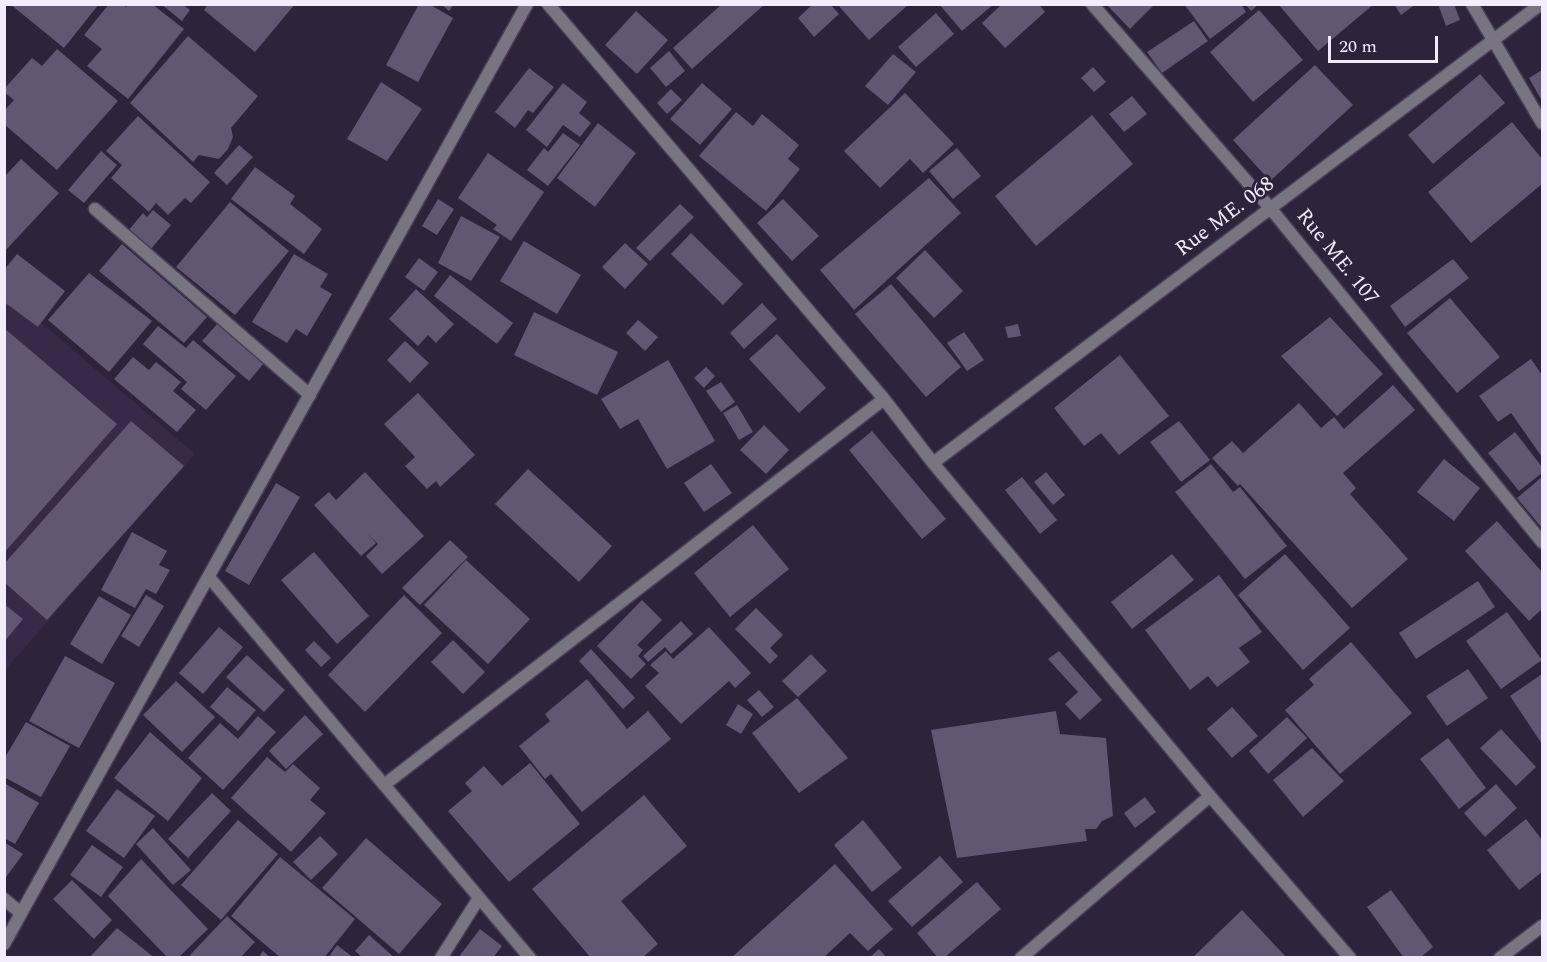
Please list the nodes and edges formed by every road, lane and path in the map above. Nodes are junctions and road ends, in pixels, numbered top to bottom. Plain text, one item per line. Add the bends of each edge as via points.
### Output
1 (528, 4) edge
2 (548, 4) edge
3 (1092, 4) edge
4 (1472, 4) edge
5 (1541, 4) edge
6 (1494, 41) junction
7 (1542, 123) edge
8 (96, 208) dead end
9 (1271, 209) junction
10 (310, 395) junction
11 (884, 399) junction
12 (933, 463) junction
13 (1542, 542) edge
14 (209, 577) junction
15 (384, 785) junction
16 (1210, 796) junction
17 (479, 898) junction
18 (4, 899) edge
19 (21, 914) junction
20 (1542, 926) edge
21 (4, 944) edge
22 (441, 957) edge
23 (530, 957) edge
24 (1021, 957) edge
25 (1350, 957) edge
26 (1500, 957) edge

1 - 10 street
2 - 11 street
3 - 9 street, Rue ME. 107
4 - 6 street
5 - 6 street, Rue ME. 068
6 - 7 street
6 - 9 street, Rue ME. 068
8 - 10 street
9 - 12 street, Rue ME. 068
9 - 13 street, Rue ME. 107
10 - 14 street
11 - 12 street
11 - 15 street
12 - 16 street
14 - 15 street
14 - 19 street
15 - 17 street
16 - 24 street
16 - 25 street
17 - 22 street
17 - 23 street
18 - 19 street
19 - 21 street
20 - 26 street

